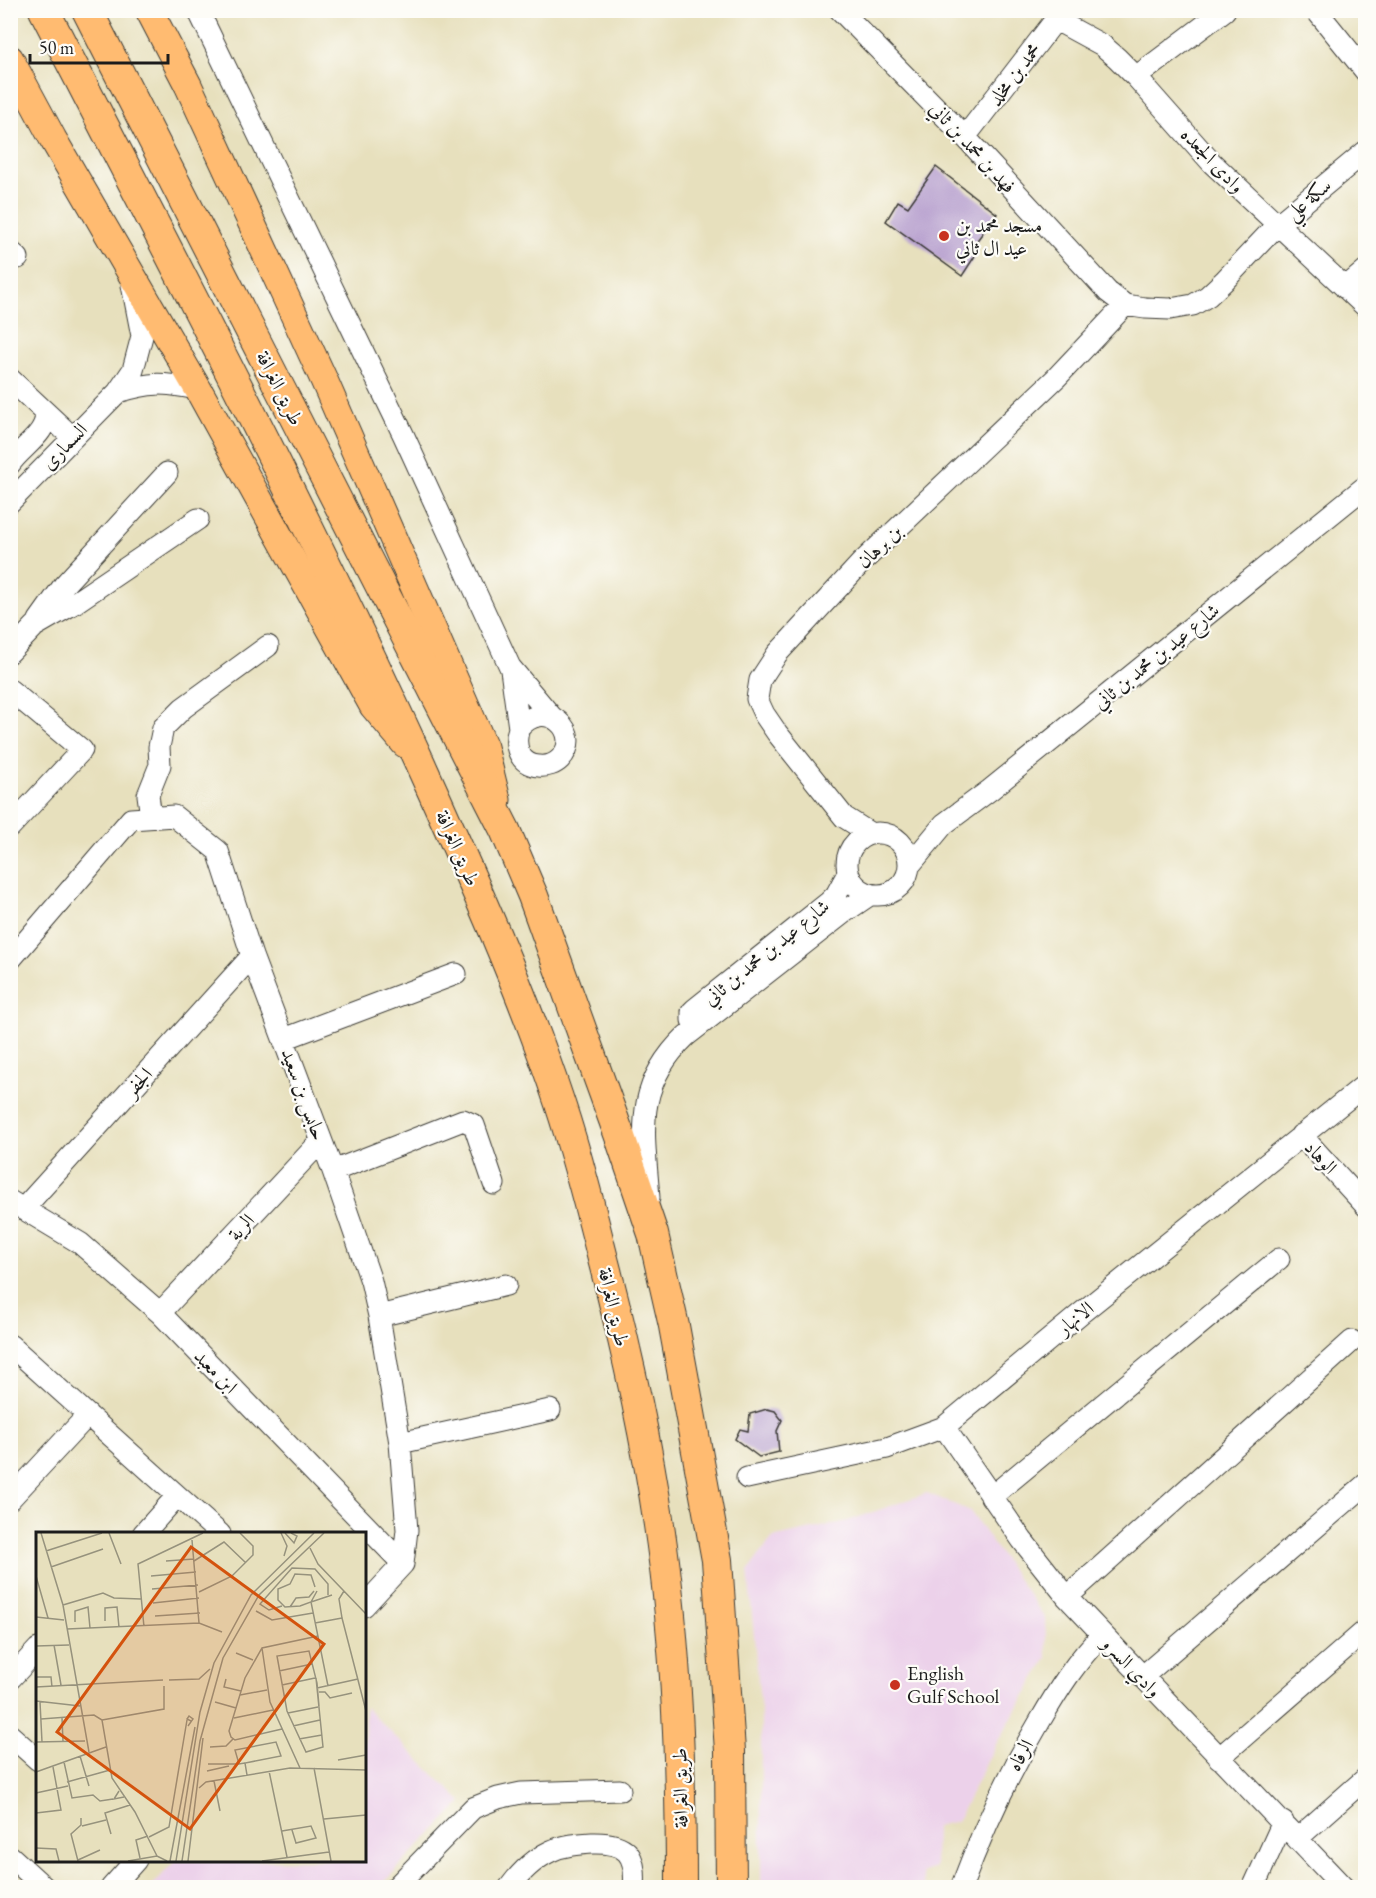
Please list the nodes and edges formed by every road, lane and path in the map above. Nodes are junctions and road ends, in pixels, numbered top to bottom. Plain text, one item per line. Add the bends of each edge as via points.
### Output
1 (44, 10) edge
2 (87, 10) edge
3 (148, 10) edge
4 (198, 10) edge
5 (840, 10) edge
6 (1225, 10) edge
7 (1316, 10) edge
8 (1059, 15) edge
9 (10, 59) edge
10 (1365, 72) edge
11 (1136, 77) junction
12 (965, 137) junction
13 (1365, 151) edge
14 (1278, 224) junction
15 (1365, 270) edge
16 (131, 276) junction
17 (1345, 288) junction
18 (1125, 305) junction
19 (1365, 307) edge
20 (10, 379) edge
21 (198, 389) junction
22 (118, 392) junction
23 (45, 412) junction
24 (72, 437) junction
25 (10, 464) edge
26 (167, 473) dead end
27 (1365, 486) edge
28 (10, 502) edge
29 (198, 519) dead end
30 (35, 626) junction
31 (268, 646) dead end
32 (10, 652) edge
33 (510, 667) junction
34 (10, 690) edge
35 (551, 716) junction
36 (519, 728) junction
37 (417, 758) junction
38 (844, 817) junction
39 (151, 818) junction
40 (944, 824) junction
41 (10, 827) edge
42 (505, 830) junction
43 (871, 834) junction
44 (897, 839) junction
45 (853, 846) junction
46 (910, 865) junction
47 (849, 873) junction
48 (872, 894) junction
49 (252, 956) junction
50 (10, 960) edge
51 (456, 974) dead end
52 (704, 1022) junction
53 (284, 1039) junction
54 (1365, 1084) edge
55 (1301, 1135) junction
56 (321, 1141) junction
57 (333, 1171) junction
58 (494, 1184) dead end
59 (17, 1204) edge
60 (1365, 1206) edge
61 (652, 1234) junction
62 (1279, 1259) dead end
63 (506, 1285) dead end
64 (160, 1313) junction
65 (379, 1316) junction
66 (1352, 1341) dead end
67 (10, 1345) edge
68 (550, 1410) dead end
69 (87, 1415) junction
70 (944, 1427) junction
71 (399, 1443) junction
72 (747, 1478) dead end
73 (1365, 1484) edge
74 (177, 1496) junction
75 (991, 1497) junction
76 (10, 1499) edge
77 (144, 1532) edge
78 (219, 1532) edge
79 (403, 1564) junction
80 (1067, 1597) junction
81 (366, 1604) edge
82 (1365, 1630) edge
83 (1102, 1635) junction
84 (36, 1651) edge
85 (1142, 1677) junction
86 (10, 1679) edge
87 (10, 1735) edge
88 (36, 1758) edge
89 (1219, 1758) junction
90 (1365, 1778) edge
91 (620, 1790) dead end
92 (1283, 1822) junction
93 (1298, 1838) junction
94 (10, 1856) edge
95 (134, 1862) edge
96 (45, 1887) edge
97 (111, 1887) edge
98 (395, 1887) edge
99 (509, 1887) edge
100 (634, 1887) edge
101 (681, 1887) edge
102 (731, 1887) edge
103 (961, 1887) edge
104 (1253, 1887) edge
105 (1344, 1887) edge

1 - 37 highway, طريق الغرافة via 265,440 362,635
2 - 42 highway, طريق الغرافة
3 - 42 main road, طريق الغرافة via 188,85 324,380 484,747
4 - 33 street via 403,434
5 - 12 street, فهد بن محمد بن ثاني
6 - 11 street
7 - 10 street
8 - 11 street, وادى الجعده via 1102,45
8 - 12 street, محمد بن مخلد
9 - 16 main road, طريق الغرافة
11 - 14 street, وادى الجعده via 1212,163
12 - 18 street, فهد بن محمد بن ثاني via 1086,269
13 - 14 street, سكة علي
14 - 17 street, وادى الجعده
14 - 18 street via 1224,281 1193,305 1170,309
15 - 17 street
16 - 21 main road, طريق الغرافة
16 - 22 street, السمارى via 142,336 133,370
17 - 19 street, وادى الجعده
18 - 38 street, بن برهان via 1056,378 861,563 777,654 760,680 757,699 764,714
20 - 23 street
21 - 22 street, السمارى via 155,383
21 - 37 main road, طريق الغرافة via 373,706
22 - 24 street, السمارى
23 - 24 street
23 - 25 street via 42,428
24 - 28 street, السمارى
26 - 30 street via 64,585
27 - 40 street, شارع عيد بن محمد بن ثاني
29 - 30 street
30 - 32 street
31 - 39 street via 183,708 163,728 160,765 148,795
33 - 35 street
33 - 36 street
34 - 41 street via 82,750
35 - 36 street via 532,716
35 - 36 street via 559,721 568,738 563,756 555,763 527,763 516,747
37 - 101 highway, طريق الغرافة via 530,1018 579,1164 616,1310 661,1540 679,1738
38 - 43 street, بن برهان
38 - 45 street, بن برهان
39 - 49 street, حابس بن سعيد via 174,816 218,851
39 - 50 street, حابس بن سعيد via 131,819
40 - 44 street, شارع عيد بن محمد بن ثاني
40 - 46 street, شارع عيد بن محمد بن ثاني
42 - 61 highway, طريق الغرافة via 603,1084
43 - 44 street via 889,834
43 - 45 street
44 - 46 street via 907,850
45 - 47 street via 848,859
46 - 48 street via 897,889
47 - 48 street via 855,885
47 - 52 street, شارع عيد بن محمد بن ثاني via 829,902 692,1012 696,1023
48 - 52 street, شارع عيد بن محمد بن ثاني
49 - 53 street, حابس بن سعيد
49 - 59 street, الجفر
51 - 53 street
52 - 61 street, شارع عيد بن محمد بن ثاني via 671,1050 645,1103
53 - 56 street, حابس بن سعيد
54 - 55 street, الانهار
55 - 60 street, الوهاد
55 - 70 street, الانهار
56 - 57 street, حابس بن سعيد
56 - 64 street, الرية
57 - 58 street via 463,1120 474,1125
57 - 65 street, حابس بن سعيد
59 - 64 street, ابن معبد via 80,1244
61 - 102 highway, طريق الغرافة via 693,1421 717,1560 730,1751
62 - 75 street
63 - 65 street
64 - 79 street, ابن معبد
65 - 71 street, حابس بن سعيد
66 - 80 street
67 - 69 street
68 - 71 street
69 - 74 street
69 - 76 street
70 - 72 street, الانهار via 887,1448
70 - 75 street, وادي السرو
71 - 79 street, حابس بن سعيد via 407,1530
73 - 85 street
74 - 77 street
74 - 78 street
75 - 80 street, وادي السرو
79 - 81 street
80 - 83 street, وادي السرو
82 - 89 street
83 - 85 street, وادي السرو
83 - 103 street, الرفاه via 1069,1674 1014,1764
84 - 86 street
85 - 89 street, وادي السرو
87 - 88 street
89 - 92 street, وادي السرو
90 - 93 street
91 - 98 street via 521,1793 473,1808
92 - 93 street, وادي السرو
92 - 104 street
93 - 105 street, وادي السرو
94 - 96 street
95 - 97 street
99 - 100 street via 537,1859 552,1851 610,1843 632,1858

